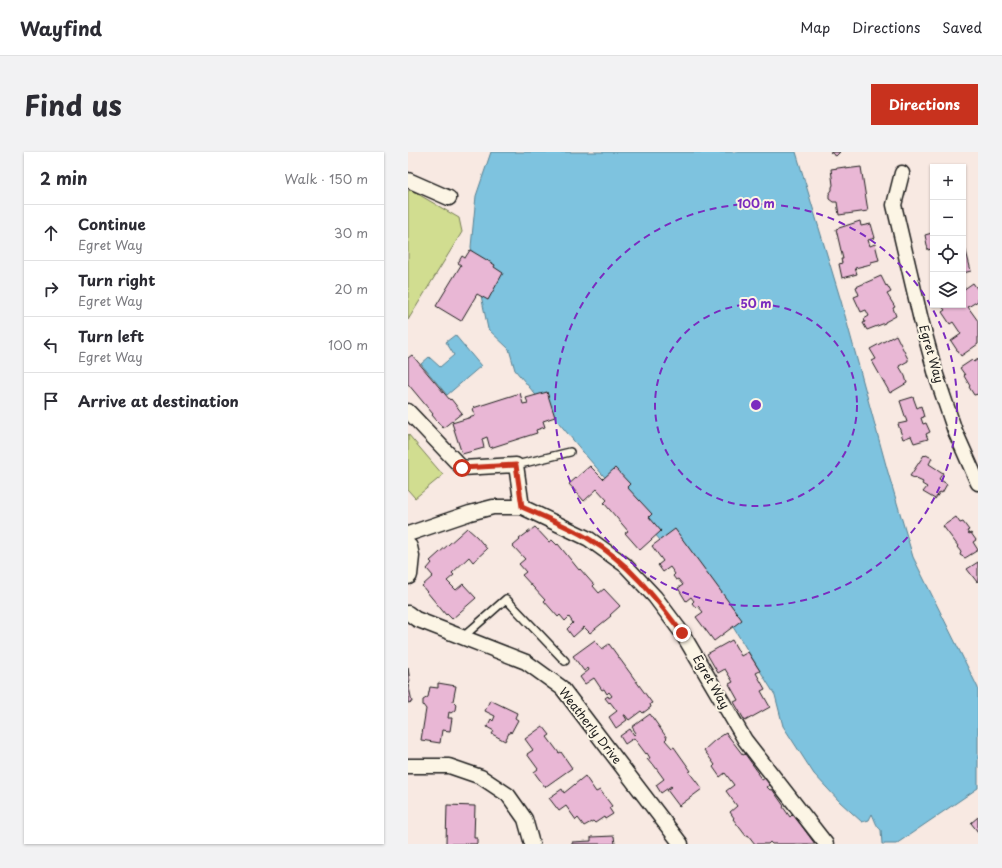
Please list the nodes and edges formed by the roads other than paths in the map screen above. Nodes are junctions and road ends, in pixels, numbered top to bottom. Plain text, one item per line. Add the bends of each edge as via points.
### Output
1 (902, 173) dead end
2 (408, 180) edge
3 (449, 198) dead end
4 (408, 411) edge
5 (570, 452) dead end
6 (516, 465) junction
7 (978, 483) edge
8 (522, 507) junction
9 (408, 534) edge
10 (408, 547) edge
11 (408, 575) edge
12 (408, 613) edge
13 (463, 637) junction
14 (565, 661) dead end
15 (408, 766) edge
16 (532, 844) edge
17 (681, 844) edge
18 (826, 844) edge

1 - 7 street, Egret Way via 894,205 921,320 955,431
2 - 3 street
4 - 6 street via 462,468
5 - 6 lane
6 - 8 street
8 - 9 street via 493,508 470,513
8 - 18 street, Egret Way via 589,539 625,565 655,597 682,633 745,740
10 - 11 street
12 - 13 street, Weatherly Drive via 416,620
13 - 14 lane via 506,599
13 - 17 street, Weatherly Drive via 526,662 562,688
15 - 16 street via 449,766 481,777 508,795 524,819

